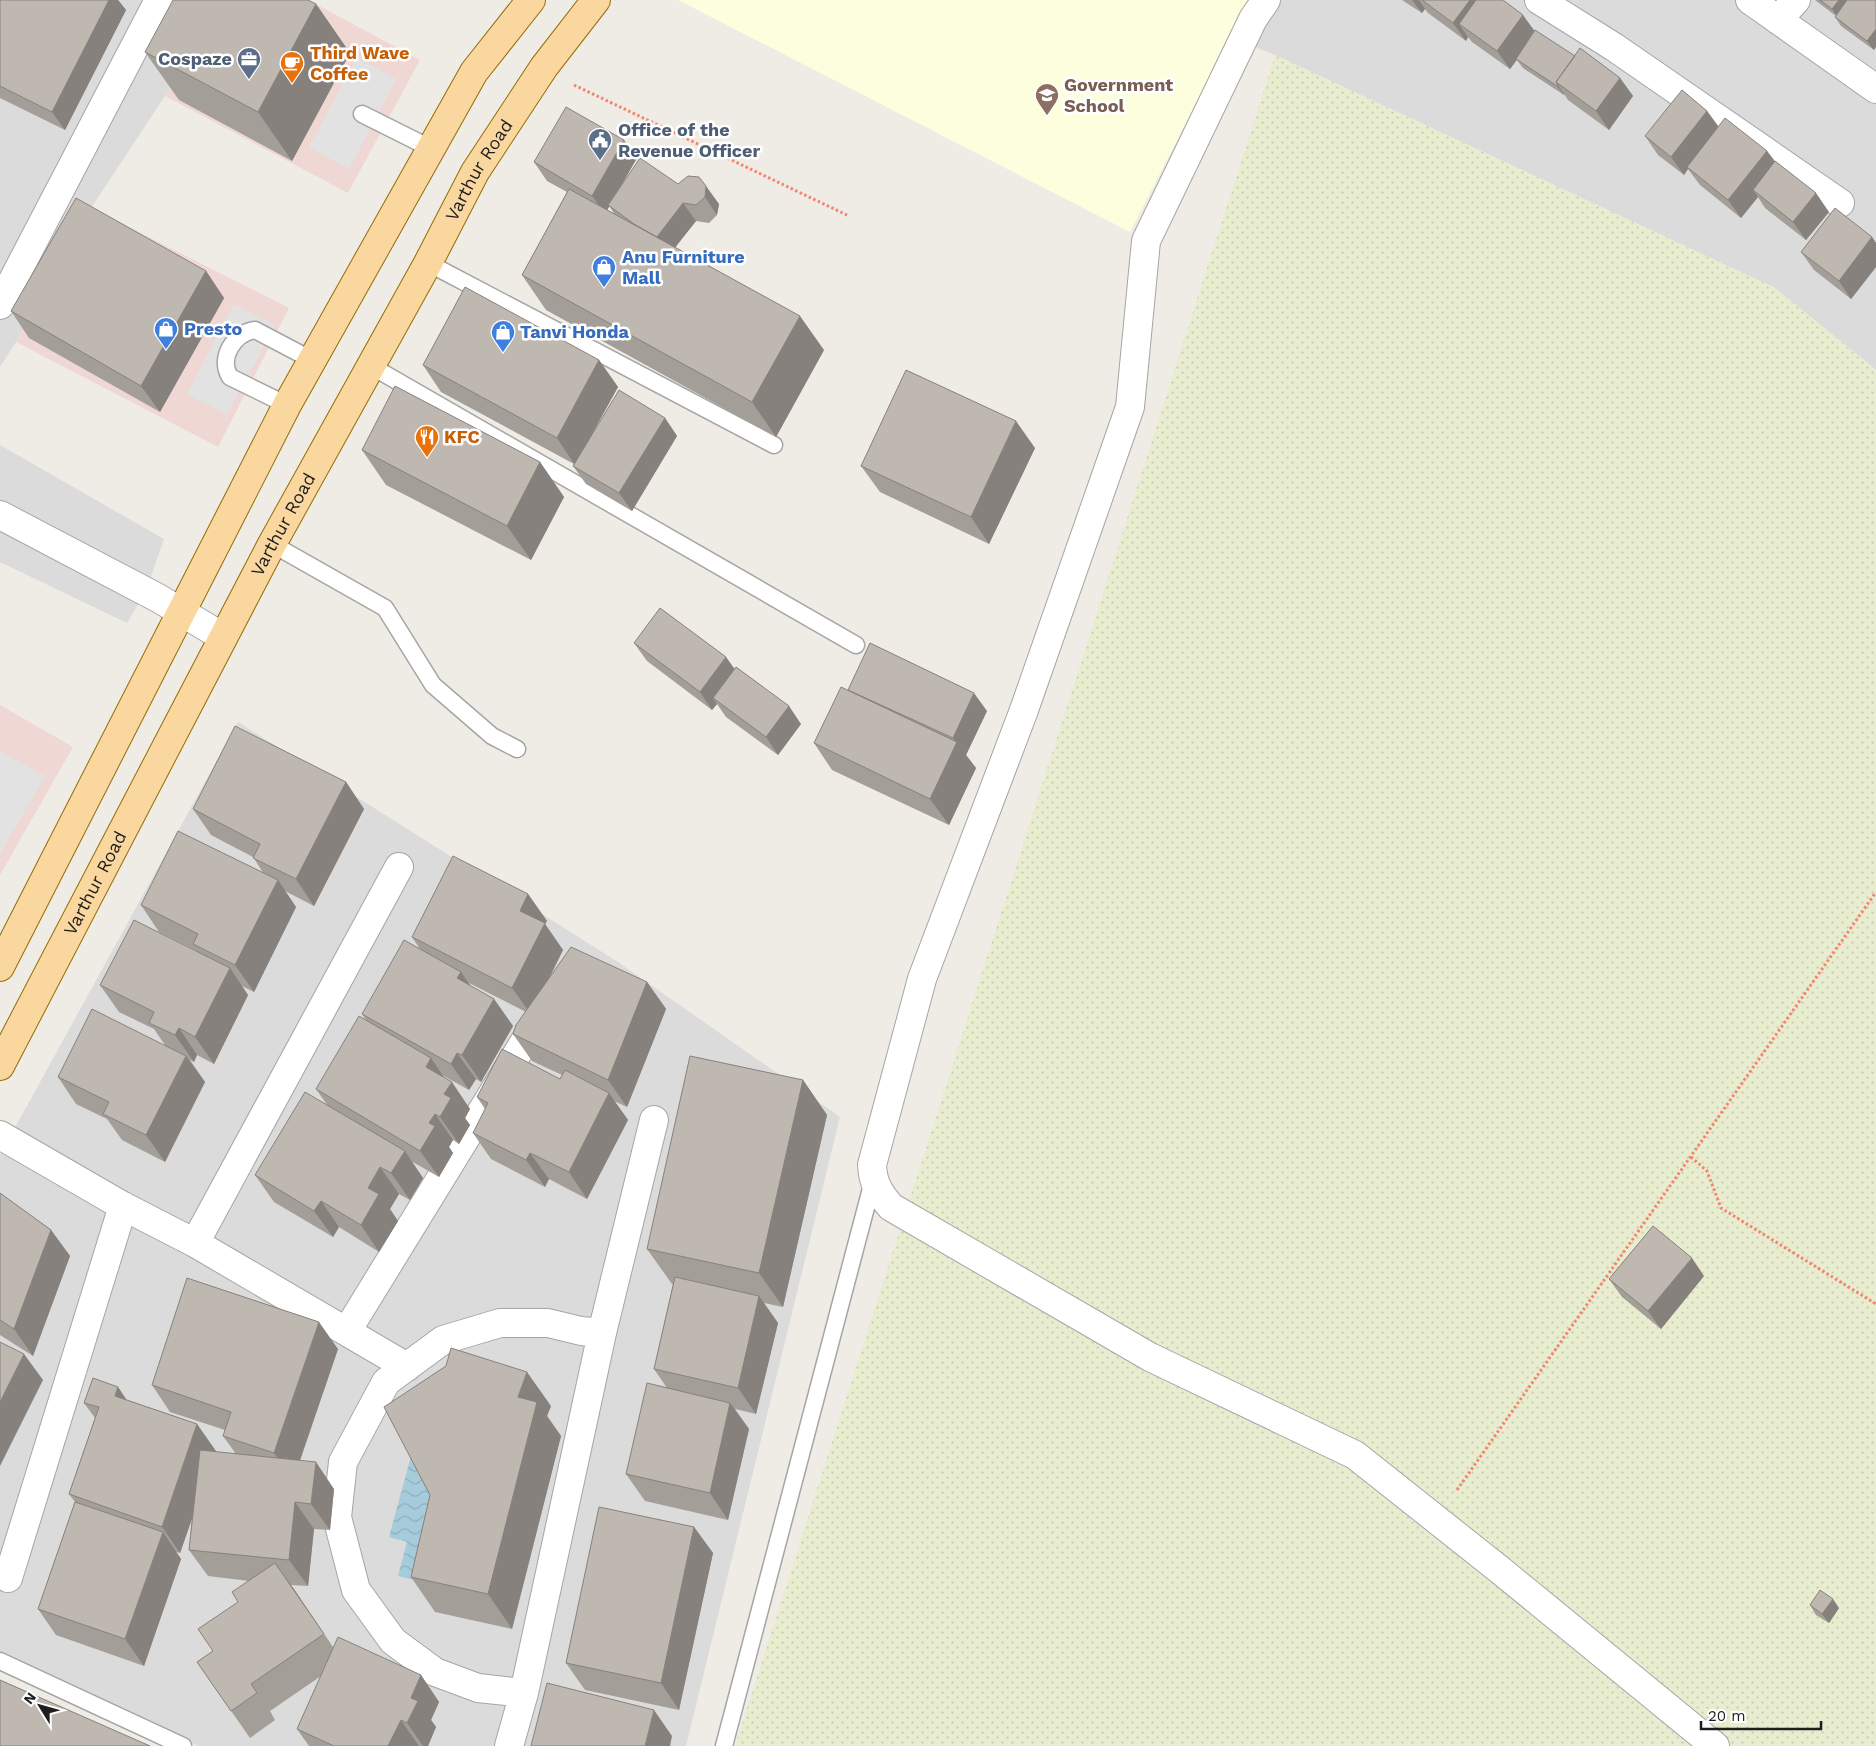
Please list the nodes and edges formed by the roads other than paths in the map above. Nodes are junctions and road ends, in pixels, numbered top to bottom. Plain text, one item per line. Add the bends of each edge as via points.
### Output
1 (158, 0) edge
2 (531, 0) edge
3 (596, 0) edge
4 (1266, 0) edge
5 (1539, 0) edge
6 (1750, 0) edge
7 (1796, 0) edge
8 (1778, 20) junction
9 (1876, 89) edge
10 (362, 114) dead end
11 (430, 148) junction
12 (1840, 203) dead end
13 (428, 263) junction
14 (0, 305) edge
15 (312, 360) junction
16 (371, 366) junction
17 (287, 405) junction
18 (774, 445) dead end
19 (0, 515) edge
20 (272, 544) junction
21 (180, 612) junction
22 (223, 637) junction
23 (856, 645) dead end
24 (517, 748) dead end
25 (399, 867) dead end
26 (0, 967) edge
27 (550, 1000) edge
28 (0, 1066) edge
29 (654, 1120) dead end
30 (0, 1135) edge
31 (873, 1181) junction
32 (123, 1206) junction
33 (195, 1243) junction
34 (347, 1331) junction
35 (602, 1332) junction
36 (407, 1367) junction
37 (8, 1578) dead end
38 (0, 1661) edge
39 (524, 1693) junction
40 (183, 1746) edge
41 (509, 1746) edge
42 (724, 1746) edge
43 (1715, 1746) edge

1 - 14 street
2 - 11 main road via 474,72
3 - 13 main road, Varthur Road via 544,67 475,172
4 - 31 street via 1253,19 1146,241 1130,406 1024,710 922,979 872,1165
5 - 12 street via 1614,47
6 - 8 street
7 - 8 street
8 - 9 street
10 - 11 lane
11 - 15 main road
13 - 16 main road, Varthur Road
13 - 18 lane
15 - 17 main road
15 - 17 lane via 255,330 246,331 237,338 226,358 225,369 230,377
16 - 20 main road, Varthur Road
16 - 23 lane
17 - 21 main road
19 - 21 street
20 - 22 main road, Varthur Road
20 - 24 lane via 385,608 433,685 492,736
21 - 22 street
21 - 26 main road
22 - 28 main road, Varthur Road
25 - 33 street
27 - 34 street
29 - 35 street
30 - 32 street
31 - 42 lane
31 - 43 street via 891,1206 1150,1357 1355,1455
32 - 33 street
32 - 37 street
33 - 34 street
34 - 36 street
35 - 36 street via 548,1323 500,1323 443,1340
35 - 39 street
36 - 39 street via 386,1382 343,1462 337,1517 356,1590 392,1641 435,1672 478,1688
38 - 40 lane
39 - 41 street

